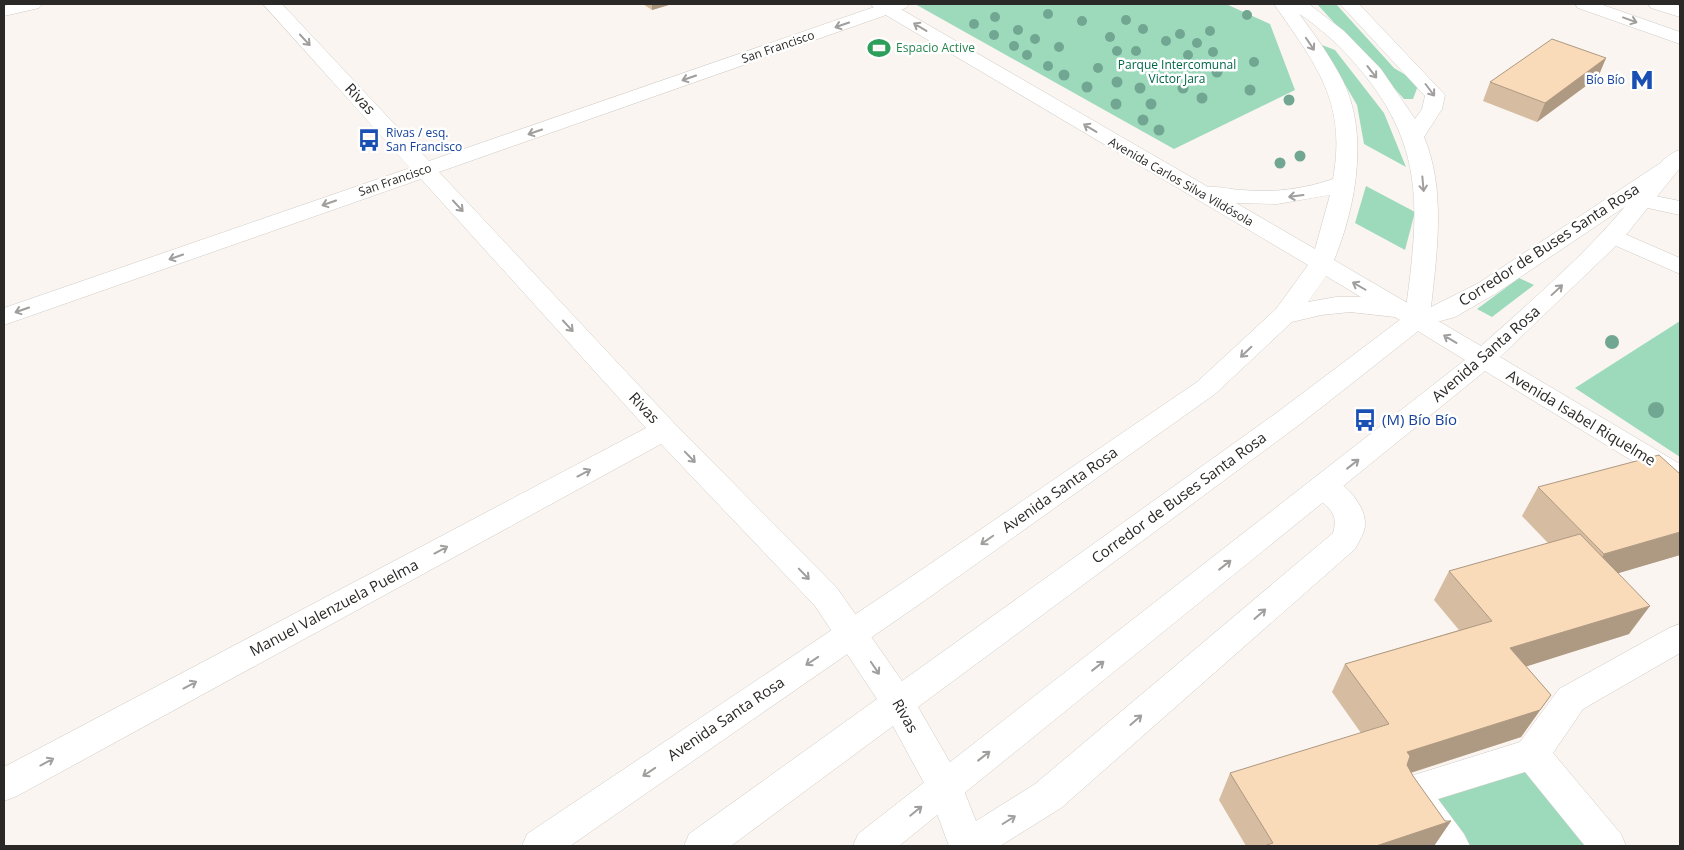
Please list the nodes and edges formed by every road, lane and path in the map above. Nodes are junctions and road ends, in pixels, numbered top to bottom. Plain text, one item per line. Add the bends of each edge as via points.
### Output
1 (34, 4) edge
2 (272, 4) edge
3 (1282, 4) edge
4 (1298, 4) edge
5 (1349, 4) edge
6 (1584, 4) edge
7 (1657, 4) edge
8 (889, 5) edge
9 (4, 11) edge
10 (1680, 12) edge
11 (1680, 38) edge
12 (1413, 137) junction
13 (1674, 162) edge
14 (425, 170) junction
15 (1343, 184) junction
16 (1192, 188) junction
17 (1642, 200) junction
18 (1680, 208) edge
19 (1613, 236) junction
20 (1320, 264) junction
21 (1680, 267) edge
22 (4, 316) edge
23 (1280, 318) junction
24 (1417, 319) junction
25 (1482, 359) junction
26 (664, 430) junction
27 (1680, 477) edge
28 (1323, 487) junction
29 (852, 634) junction
30 (1680, 637) edge
31 (898, 703) junction
32 (1532, 754) junction
33 (4, 785) edge
34 (945, 787) junction
35 (540, 846) edge
36 (702, 846) edge
37 (871, 846) edge
38 (968, 846) edge
39 (1451, 846) edge
40 (1608, 846) edge

1 - 9 main road
2 -> 14 main road, Rivas
3 -> 15 main road, Avenida Santa Rosa via 1338,91 1348,131
4 -> 12 main road via 1333,30 1369,67
5 -> 12 main road via 1435,95 1432,109
6 -> 11 main road
7 - 10 main road
8 -> 14 main road, San Francisco
16 -> 8 main road, Avenida Carlos Silva Vildósola
12 -> 24 main road via 1421,163 1425,216
13 - 17 main road, Avenida Santa Rosa
13 - 24 main road, Corredor de Buses Santa Rosa via 1463,303
14 -> 22 main road, San Francisco
14 -> 26 main road, Rivas
15 -> 16 main road via 1310,194 1279,198 1228,196
15 - 20 main road, Avenida Santa Rosa via 1333,229
16 - 20 main road, Avenida Carlos Silva Vildósola
17 - 18 main road
17 - 19 main road, Avenida Santa Rosa
19 - 21 main road
25 -> 19 main road, Avenida Santa Rosa
20 - 23 main road, Avenida Santa Rosa via 1307,286
24 -> 20 main road, Avenida Carlos Silva Vildósola
23 - 24 main road via 1323,306 1340,305 1388,309
23 -> 29 main road, Avenida Santa Rosa via 1206,388
25 -> 24 main road, Avenida Carlos Silva Vildósola
24 - 31 main road, Corredor de Buses Santa Rosa via 1289,418
25 - 27 main road, Avenida Isabel Riquelme
28 -> 25 main road, Avenida Santa Rosa
26 -> 29 main road, Rivas via 826,597
33 -> 26 main road, Manuel Valenzuela Puelma
34 -> 28 main road, Avenida Santa Rosa
38 -> 28 main road via 1048,796 1344,541 1350,531 1351,520 1337,496
29 -> 31 main road, Rivas
29 -> 35 main road, Avenida Santa Rosa
30 - 32 main road via 1570,699
31 - 34 main road, Rivas
31 - 36 main road, Corredor de Buses Santa Rosa
32 - 39 main road via 1411,791
32 - 40 main road
37 -> 34 main road, Avenida Santa Rosa
34 - 38 main road, Rivas

